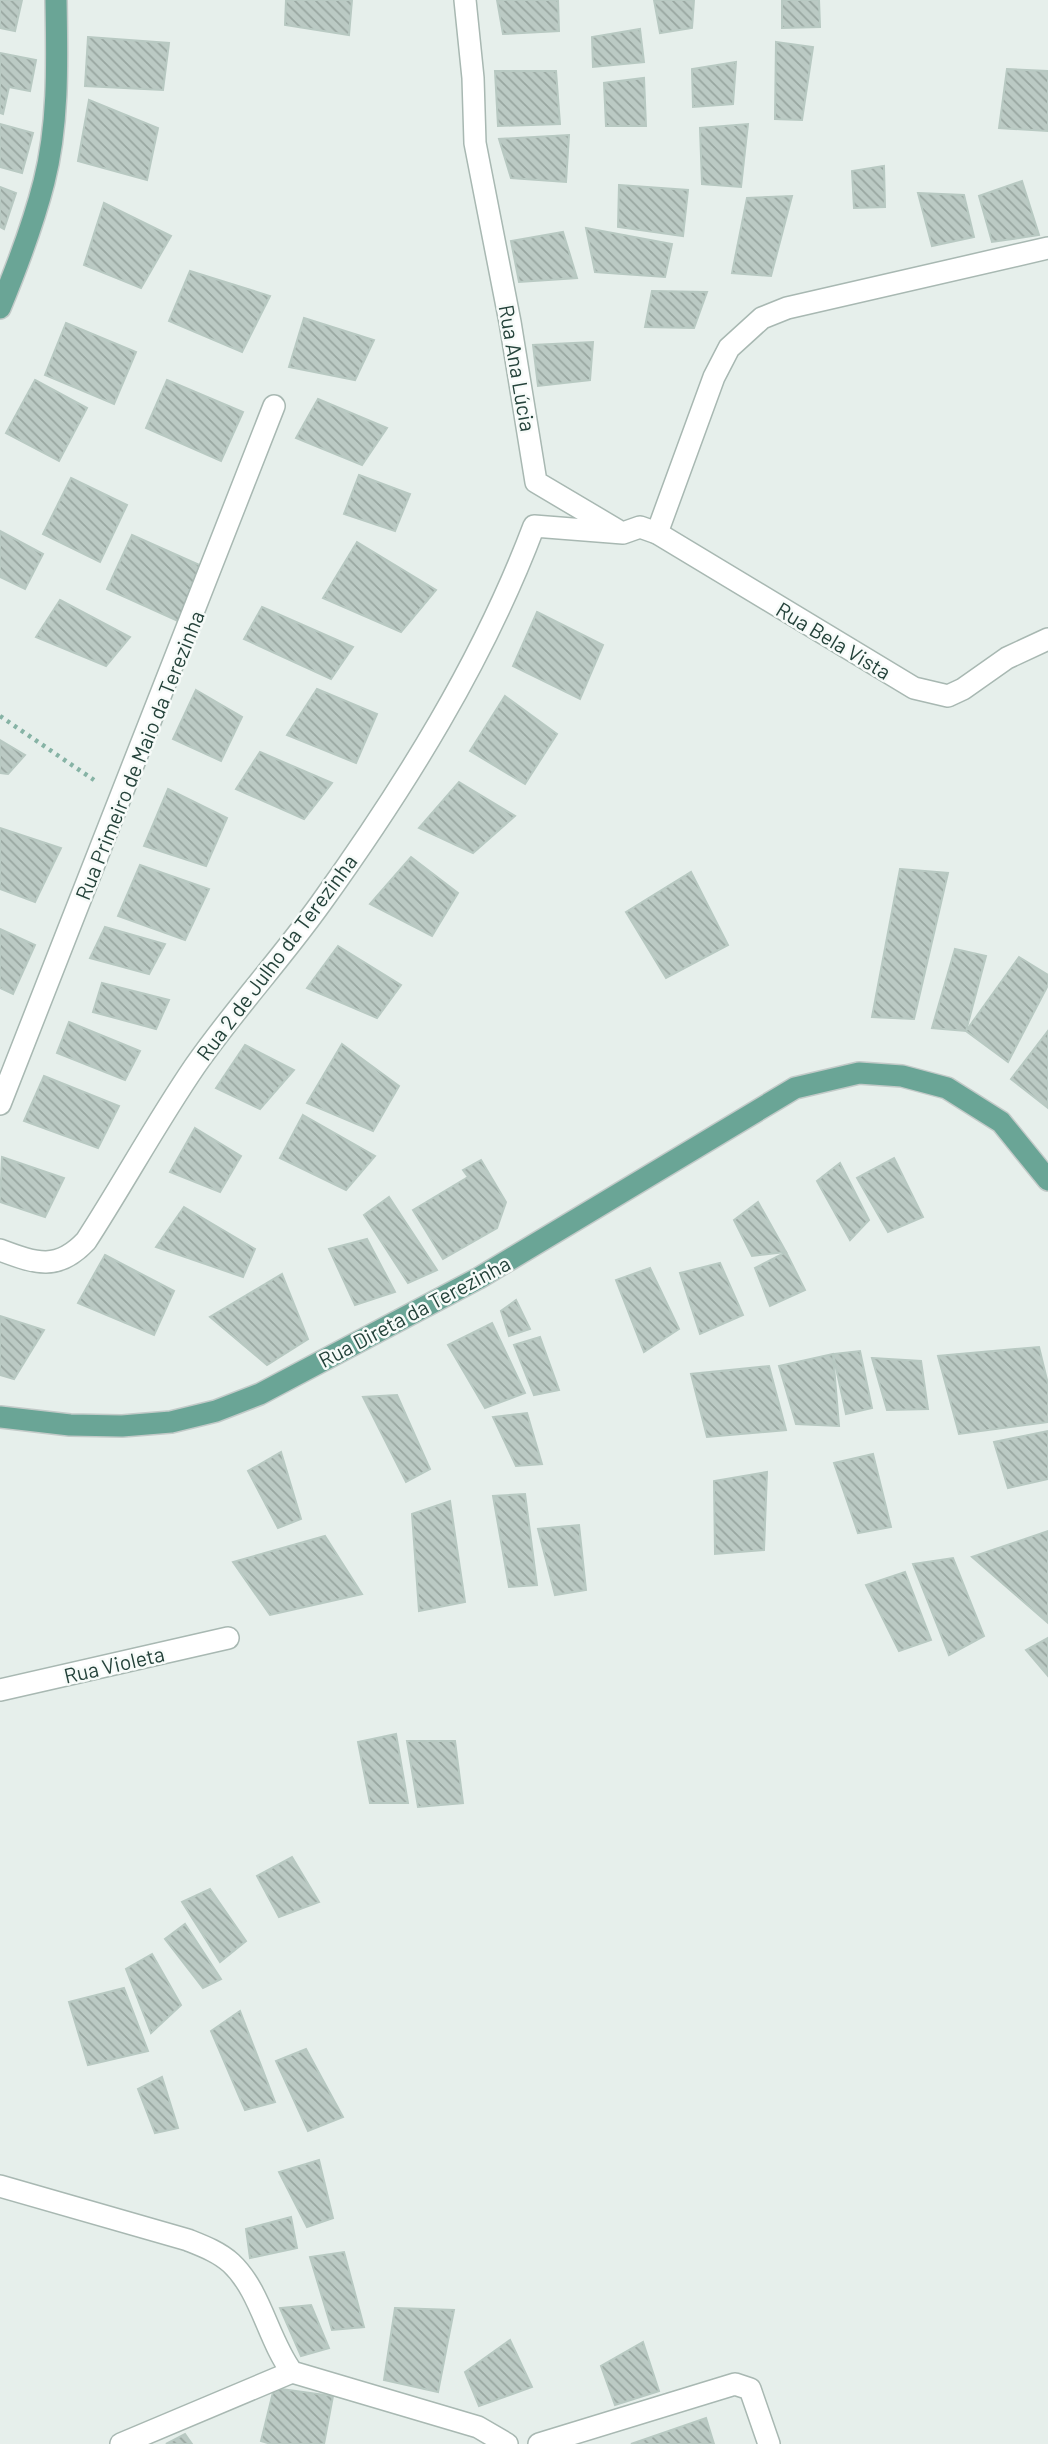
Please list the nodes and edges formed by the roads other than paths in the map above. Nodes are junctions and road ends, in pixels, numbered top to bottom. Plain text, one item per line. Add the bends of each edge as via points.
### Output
1 (56, 0) edge
2 (465, 0) edge
3 (1048, 248) edge
4 (0, 308) edge
5 (275, 406) dead end
6 (623, 533) junction
7 (657, 533) junction
8 (1048, 639) edge
9 (0, 1104) edge
10 (1048, 1180) edge
11 (0, 1250) edge
12 (0, 1417) edge
13 (228, 1638) dead end
14 (0, 1690) edge
15 (0, 2186) edge
16 (292, 2372) junction
17 (121, 2444) edge
18 (507, 2444) edge
19 (539, 2444) edge
20 (769, 2444) edge

1 - 4 main road via 57,88 45,180
2 - 6 street, Rua Ana Lúcia via 475,143 536,482
3 - 7 street via 787,308 762,318 729,348 714,377
5 - 9 street, Rua Primeiro de Maio da Terezinha
6 - 7 street via 640,527
6 - 11 street, Rua 2 de Julho da Terezinha via 534,527 510,589 433,732 323,902 195,1066 86,1241 74,1254 56,1262 38,1263
7 - 8 street, Rua Bela Vista via 930,694 948,696 1007,658
10 - 12 main road, Rua Direta da Terezinha via 1001,1122 947,1088 902,1076 859,1073 794,1088 479,1278 260,1394 172,1422 70,1425
13 - 14 street, Rua Violeta
15 - 16 street via 188,2239 212,2250 231,2263 245,2281
16 - 17 street
16 - 18 street via 478,2427
19 - 20 street via 735,2384 750,2389 756,2397

